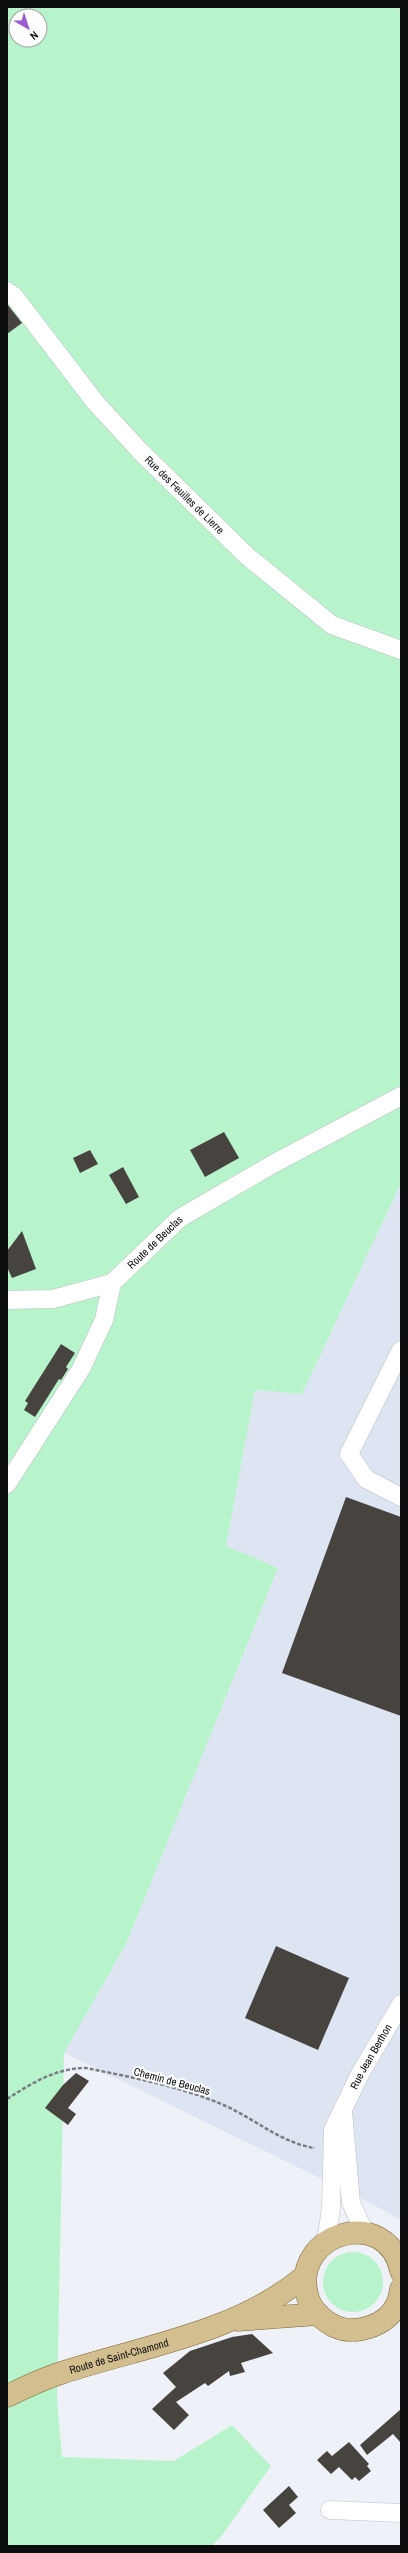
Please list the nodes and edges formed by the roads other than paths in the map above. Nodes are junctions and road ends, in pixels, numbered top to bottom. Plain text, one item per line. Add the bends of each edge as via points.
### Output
1 (7, 291) edge
2 (401, 650) edge
3 (401, 1096) edge
4 (112, 1283) junction
5 (7, 1300) edge
6 (401, 1350) edge
7 (7, 1484) edge
8 (401, 1497) edge
9 (401, 2004) edge
10 (343, 2110) junction
11 (365, 2233) junction
12 (326, 2242) junction
13 (400, 2265) edge
14 (305, 2276) junction
15 (400, 2298) edge
16 (318, 2314) junction
17 (233, 2320) junction
18 (7, 2396) edge
19 (330, 2510) dead end
20 (401, 2512) edge

1 - 2 street, Rue des Feuilles de Lierre via 14,296 94,402 247,556 332,625
3 - 4 street, Route de Beuclas via 273,1164 180,1218
4 - 5 street via 53,1298
4 - 7 street via 104,1320 81,1369
6 - 8 street via 349,1454 366,1479
9 - 10 street, Rue Jean Berthon via 357,2080
10 - 11 street via 351,2203
10 - 12 street, Rue Jean Berthon via 333,2130 332,2193
11 - 12 main road via 344,2233
11 - 13 main road via 386,2243
12 - 14 main road via 316,2252
14 - 16 main road via 308,2298
14 - 17 main road via 278,2297
15 - 16 main road via 389,2316 364,2328 340,2328
16 - 17 main road
17 - 18 main road, Route de Saint-Chamond via 60,2374
19 - 20 street

